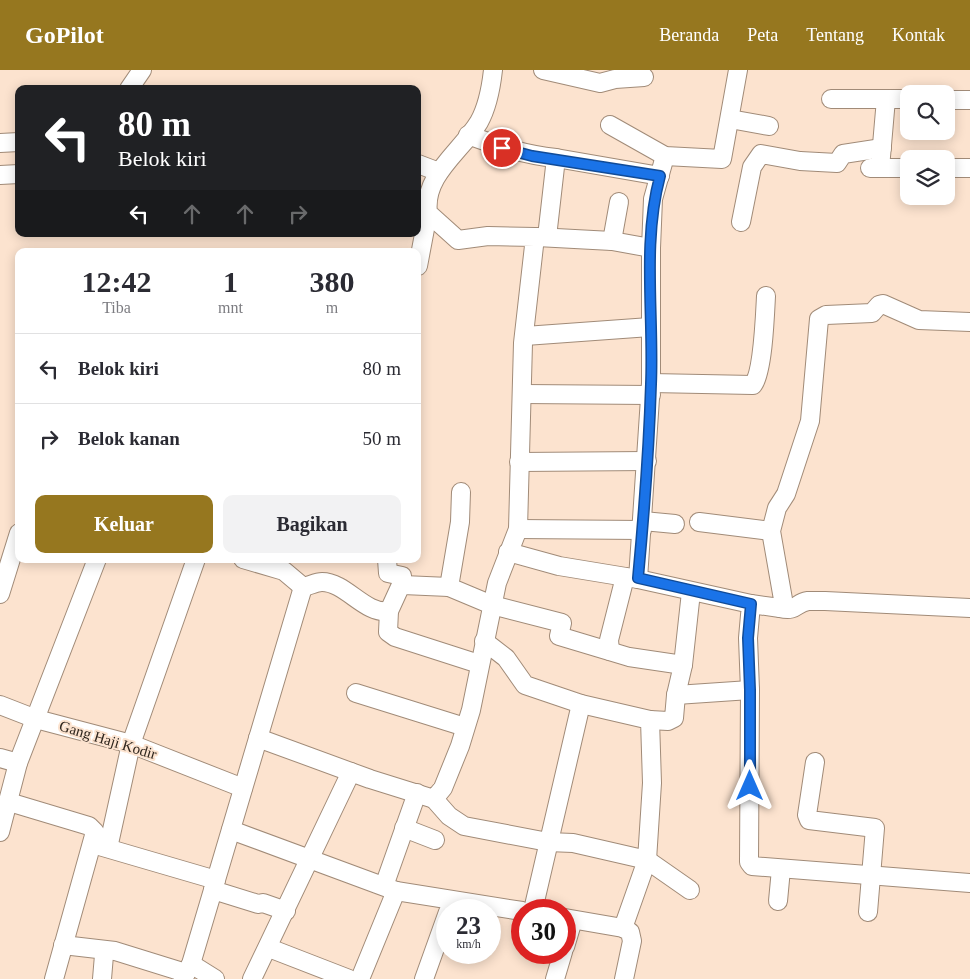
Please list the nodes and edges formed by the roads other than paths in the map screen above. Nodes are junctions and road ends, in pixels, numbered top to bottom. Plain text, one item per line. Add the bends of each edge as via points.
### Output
1 (142, 70) edge
2 (492, 70) edge
3 (544, 70) edge
4 (738, 70) edge
5 (578, 73) edge
6 (644, 78) dead end
7 (132, 85) edge
8 (831, 99) dead end
9 (886, 99) junction
10 (900, 99) edge
11 (955, 100) edge
12 (970, 100) edge
13 (730, 119) junction
14 (610, 125) dead end
15 (769, 126) dead end
16 (468, 135) junction
17 (15, 142) edge
18 (0, 143) edge
19 (882, 148) junction
20 (665, 156) junction
21 (556, 158) junction
22 (421, 165) edge
23 (900, 168) edge
24 (955, 168) edge
25 (970, 168) edge
26 (439, 172) junction
27 (15, 174) edge
28 (0, 175) edge
29 (660, 176) junction
30 (620, 202) dead end
31 (428, 213) junction
32 (741, 222) dead end
33 (541, 237) junction
34 (612, 241) junction
35 (651, 248) junction
36 (421, 250) edge
37 (766, 296) dead end
38 (970, 322) edge
39 (650, 327) junction
40 (524, 336) junction
41 (651, 389) junction
42 (523, 394) junction
43 (519, 462) junction
44 (647, 462) junction
45 (461, 492) dead end
46 (700, 522) dead end
47 (675, 524) dead end
48 (643, 526) junction
49 (518, 529) junction
50 (771, 532) junction
51 (15, 543) edge
52 (508, 552) junction
53 (95, 563) edge
54 (195, 563) edge
55 (272, 563) edge
56 (387, 563) edge
57 (286, 565) edge
58 (4, 569) edge
59 (632, 578) junction
60 (403, 585) junction
61 (303, 587) junction
62 (449, 587) junction
63 (691, 592) junction
64 (0, 594) edge
65 (751, 604) junction
66 (492, 605) junction
67 (780, 608) junction
68 (970, 608) edge
69 (389, 611) junction
70 (484, 641) junction
71 (610, 651) junction
72 (479, 664) junction
73 (683, 664) junction
74 (750, 690) junction
75 (356, 693) dead end
76 (676, 694) junction
77 (581, 704) junction
78 (0, 705) edge
79 (36, 719) junction
80 (650, 720) junction
81 (466, 727) junction
82 (258, 738) junction
83 (131, 744) junction
84 (0, 758) edge
85 (815, 762) dead end
86 (18, 763) junction
87 (350, 772) junction
88 (243, 788) junction
89 (416, 794) junction
90 (434, 799) junction
91 (9, 802) junction
92 (404, 828) junction
93 (231, 830) junction
94 (0, 832) edge
95 (435, 840) dead end
96 (548, 842) junction
97 (100, 846) junction
98 (310, 859) junction
99 (647, 860) junction
100 (781, 869) junction
101 (871, 874) junction
102 (970, 883) edge
103 (214, 885) junction
104 (390, 889) junction
105 (690, 890) dead end
106 (535, 899) edge
107 (778, 901) dead end
108 (436, 903) edge
109 (286, 911) junction
110 (868, 912) dead end
111 (576, 920) edge
112 (623, 928) junction
113 (436, 944) edge
114 (63, 945) junction
115 (268, 948) junction
116 (108, 951) junction
117 (559, 964) edge
118 (187, 972) edge
119 (54, 979) edge
120 (102, 979) edge
121 (214, 979) edge
122 (252, 979) edge
123 (349, 979) edge
124 (360, 979) edge
125 (424, 979) edge
126 (555, 979) edge
127 (624, 979) edge

1 - 7 street
2 - 16 street via 486,106
3 - 5 street
4 - 13 street
5 - 6 street via 600,83
8 - 9 street
9 - 10 street
9 - 19 street
11 - 12 street
13 - 15 street
13 - 20 street via 722,159
14 - 20 street
16 - 21 street via 525,154
16 - 26 street
17 - 18 street
19 - 23 street via 875,168
19 - 32 street via 843,154 838,163 762,154 752,167
20 - 29 street
21 - 29 street
21 - 33 street
22 - 26 street
24 - 25 street
26 - 31 street via 428,193
27 - 28 street
29 - 35 street via 653,199
30 - 34 street
31 - 33 street via 458,240 488,236
31 - 36 street
33 - 34 street
33 - 40 street
34 - 35 street
35 - 39 street
37 - 41 street via 759,368 753,385
38 - 50 street via 919,320 883,304 872,313 826,314 819,319 810,421
39 - 40 street
39 - 41 street
40 - 42 street
41 - 42 street
41 - 44 street
42 - 43 street
43 - 44 street
43 - 49 street
44 - 48 street
45 - 62 street via 460,522
46 - 50 street
47 - 48 street
48 - 49 street
48 - 59 street
49 - 52 street
50 - 67 street via 784,605
51 - 58 street
52 - 59 street via 559,566
52 - 66 street
53 - 79 street
54 - 83 street
55 - 57 street
56 - 60 street via 388,573 402,576
57 - 61 street
58 - 64 street
59 - 63 street
59 - 71 street via 610,640
60 - 62 street
60 - 69 street
61 - 69 street via 322,582 335,585 380,612
61 - 82 street
62 - 66 street
63 - 65 street
63 - 73 street
65 - 67 street
65 - 74 street via 748,638
66 - 70 street
66 - 71 street via 562,624 559,636
67 - 68 street via 790,609 807,602 825,601
69 - 72 street via 388,632 395,637
70 - 72 street
70 - 77 street via 506,658 525,685
71 - 73 street via 629,657
72 - 81 street
73 - 76 street
74 - 76 street
74 - 100 street via 749,862 752,866
75 - 81 street
76 - 80 street via 674,718
77 - 80 street
77 - 96 street
78 - 79 street, Gang Haji Kodir
79 - 83 street, Gang Haji Kodir
79 - 86 street
80 - 99 street via 652,783
81 - 90 street via 443,788
82 - 87 street
82 - 88 street
83 - 88 street, Gang Haji Kodir
83 - 97 street
84 - 86 street
85 - 101 street via 808,818 875,828
86 - 91 street
87 - 89 street
87 - 98 street
88 - 93 street
89 - 90 street
89 - 92 street
90 - 96 street via 449,816 464,826
91 - 94 street
91 - 97 street via 94,829
92 - 95 street
92 - 104 street
93 - 98 street
93 - 103 street
96 - 99 street via 573,843
96 - 106 street
97 - 103 street
97 - 114 street
98 - 104 street
98 - 109 street
99 - 105 street
99 - 112 street
100 - 101 street
100 - 107 street
101 - 102 street
101 - 110 street
103 - 109 street via 258,904
103 - 118 street
104 - 108 street
104 - 124 street
109 - 115 street
111 - 112 street
112 - 127 street via 632,937
113 - 125 street
114 - 116 street
114 - 119 street
115 - 122 street
115 - 123 street
116 - 118 street
116 - 120 street via 104,955
117 - 126 street
118 - 121 street

